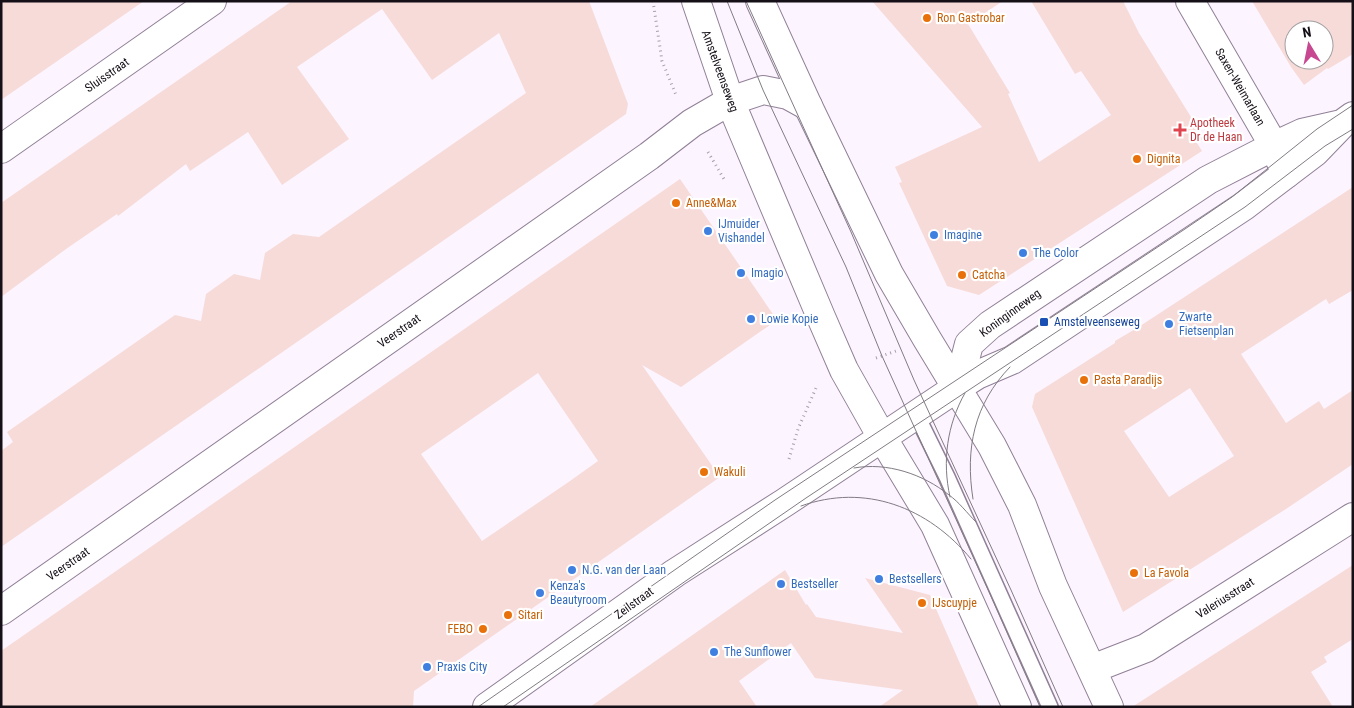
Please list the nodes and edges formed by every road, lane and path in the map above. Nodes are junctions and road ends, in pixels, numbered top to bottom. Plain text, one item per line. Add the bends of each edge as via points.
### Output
1 (212, 1) edge
2 (653, 1) edge
3 (696, 1) edge
4 (760, 1) edge
5 (1190, 1) edge
6 (730, 100) junction
7 (808, 106) junction
8 (1347, 120) edge
9 (692, 123) junction
10 (1274, 146) junction
11 (1, 148) edge
12 (1286, 174) junction
13 (927, 339) junction
14 (844, 370) junction
15 (958, 387) junction
16 (916, 414) junction
17 (883, 438) junction
18 (784, 503) junction
19 (1353, 517) edge
20 (1, 611) edge
21 (1092, 669) junction
22 (487, 707) edge
23 (1017, 707) edge
24 (1050, 707) edge
25 (1109, 707) edge

1 - 11 street, Sluisstraat
2 - 9 path via 662,61
3 - 6 street, Amstelveenseweg
4 - 7 street
5 - 10 street, Saxen-Weimarlaan
6 - 7 street, Veerstraat via 763,90 788,95
6 - 9 street, Veerstraat
6 - 14 street, Amstelveenseweg
7 - 13 street via 889,274
8 - 10 street, Koninginneweg via 1302,133
8 - 12 street, Koninginneweg via 1315,152
9 - 20 street, Veerstraat
10 - 12 street, Saxen-Weimarlaan
10 - 15 street, Koninginneweg via 1208,180 990,325 969,344
12 - 15 street, Koninginneweg via 1244,206 1012,360
13 - 14 path
13 - 15 street
14 - 17 street, Amstelveenseweg
14 - 18 path via 818,382 791,449
15 - 16 street, Zeilstraat
15 - 21 street via 1022,505 1053,586
16 - 17 street, Zeilstraat
16 - 24 lane
17 - 18 street, Zeilstraat
17 - 23 street, Amstelveenseweg via 935,525
18 - 22 street, Zeilstraat via 676,573
19 - 21 street, Valeriusstraat via 1146,648
21 - 25 street

